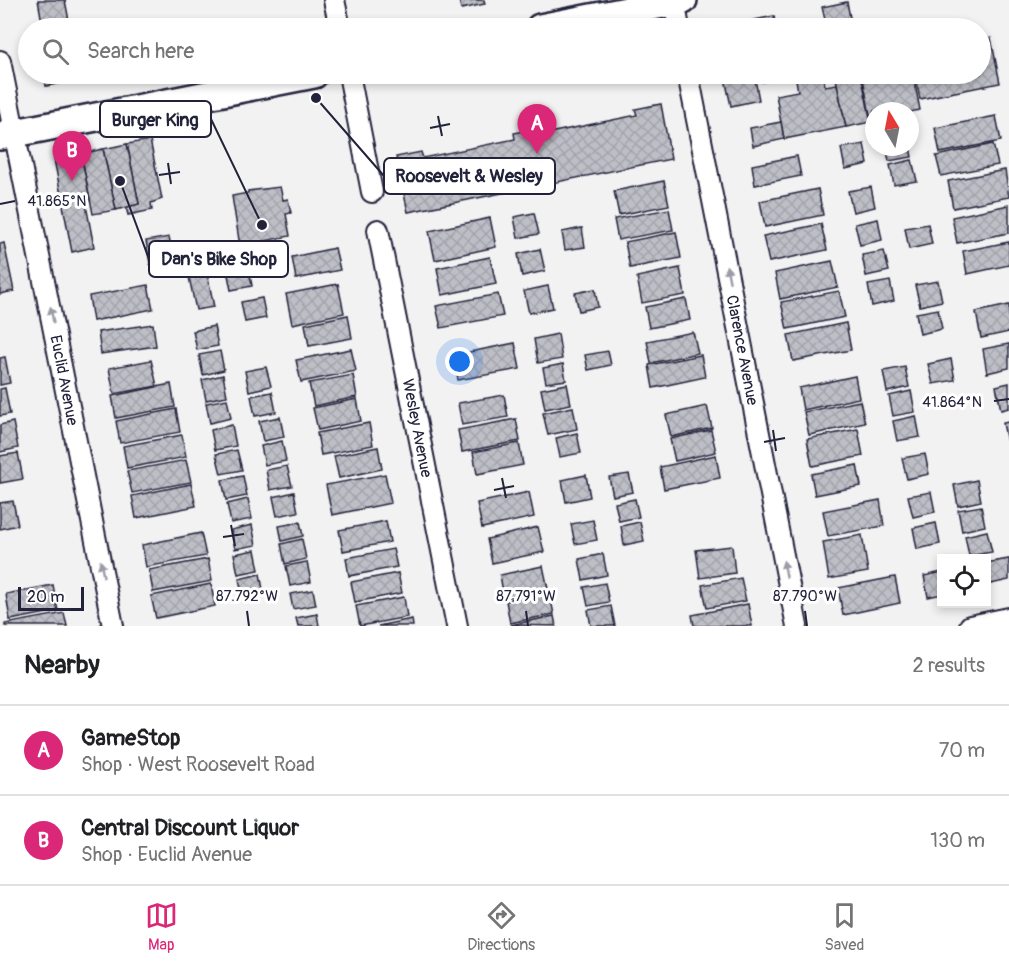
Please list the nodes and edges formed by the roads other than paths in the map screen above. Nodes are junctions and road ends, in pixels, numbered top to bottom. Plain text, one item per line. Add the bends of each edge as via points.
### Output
1 (334, 0) edge
2 (677, 1) edge
3 (338, 18) edge
4 (591, 18) edge
5 (679, 18) edge
6 (0, 61) edge
7 (264, 84) edge
8 (351, 84) edge
9 (690, 84) edge
10 (7, 135) edge
11 (372, 192) dead end
12 (378, 230) dead end
13 (1009, 618) edge
14 (113, 626) edge
15 (457, 626) edge
16 (796, 626) edge
17 (970, 626) edge

1 - 3 street
2 - 4 main road
2 - 5 street
6 - 10 street, Euclid Avenue
7 - 10 main road
8 - 11 street
16 -> 9 street, Clarence Avenue
14 -> 10 street, Euclid Avenue
12 - 15 street, Wesley Avenue
13 - 17 street

